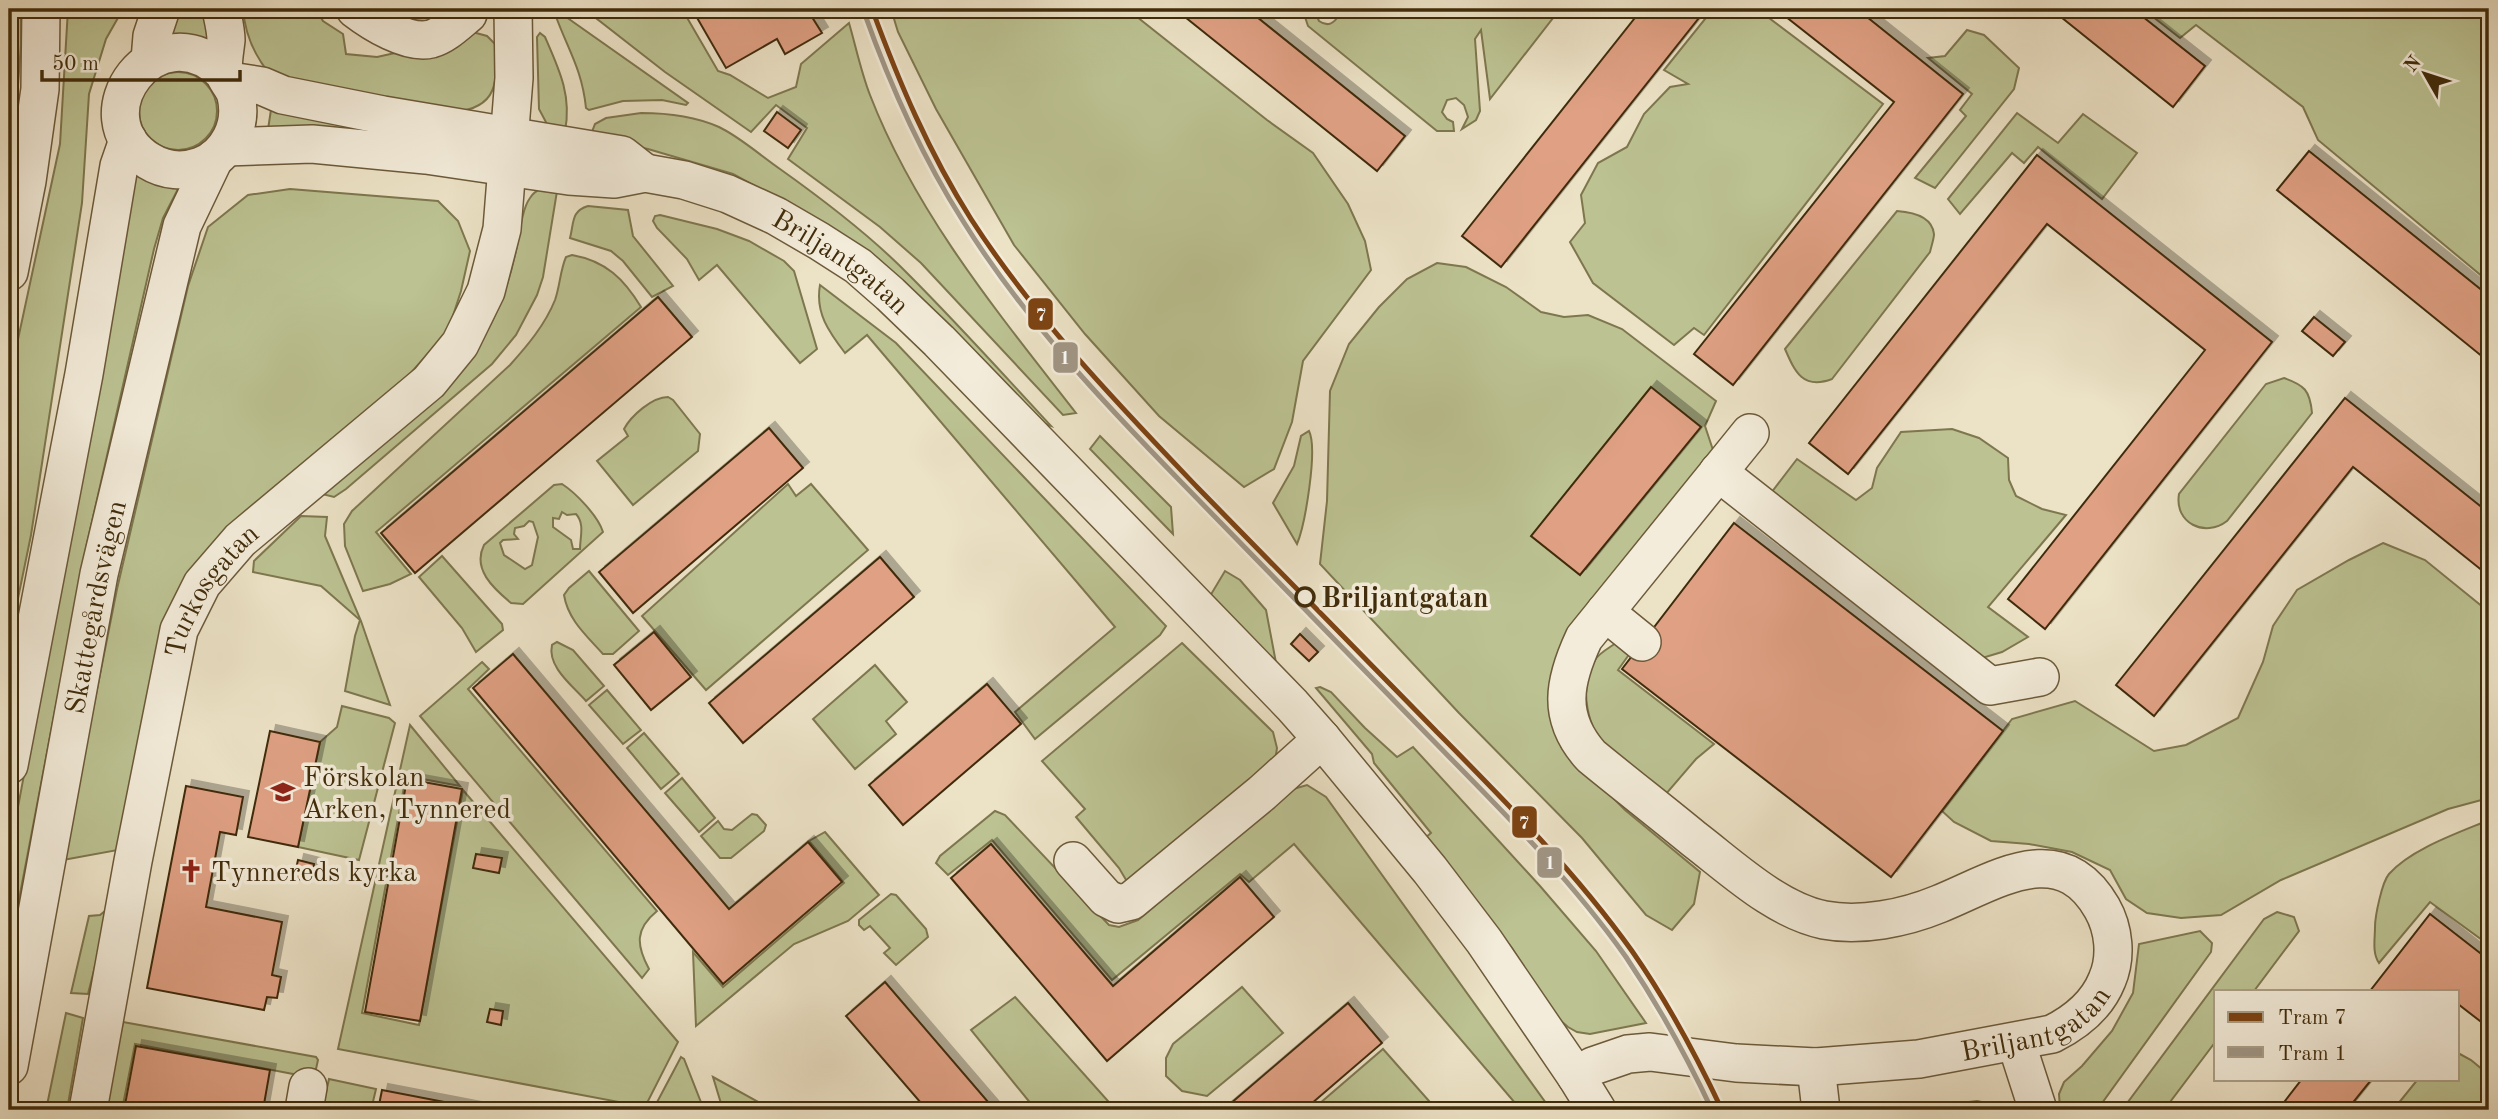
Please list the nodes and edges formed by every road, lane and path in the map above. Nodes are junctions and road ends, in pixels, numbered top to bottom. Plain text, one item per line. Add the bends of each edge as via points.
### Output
1 (41, 9) edge
2 (161, 9) edge
3 (221, 9) edge
4 (355, 9) edge
5 (462, 11) edge
6 (514, 12) edge
7 (150, 60) junction
8 (227, 77) junction
9 (21, 128) edge
10 (128, 140) junction
11 (510, 151) junction
12 (220, 153) junction
13 (9, 272) edge
14 (1750, 433) dead end
15 (1718, 472) junction
16 (1605, 612) junction
17 (1642, 642) dead end
18 (2040, 677) dead end
19 (1322, 739) junction
20 (9, 765) edge
21 (1073, 861) dead end
22 (2016, 1042) junction
23 (9, 1066) edge
24 (1816, 1068) junction
25 (1576, 1076) junction
26 (88, 1110) edge
27 (1597, 1110) edge
28 (1821, 1110) edge
29 (2038, 1110) edge

1 - 9 street via 40,89
2 - 7 street
3 - 8 street, Skattegårdsvägen
4 - 5 street via 384,28 429,40 446,32
5 - 6 street via 493,23
6 - 11 street, Turkosgatan
7 - 8 street via 172,53 195,54
7 - 10 street, Skattegårdsvägen via 133,75 123,96 121,118
8 - 11 street, Briljantgatan
8 - 12 street, Skattegårdsvägen via 237,97 238,115
9 - 13 street via 27,181
10 - 12 street via 142,156 172,169 194,168
10 - 20 street, Skattegårdsvägen via 119,166
11 - 12 street, Briljantgatan via 426,155 312,144
11 - 19 street, Briljantgatan via 569,176 614,179 645,173 727,194 776,215 858,266 987,390
11 - 26 street, Turkosgatan via 502,229 486,291 460,344 429,382 240,540 202,584 187,610 163,709
12 - 23 street, Skattegårdsvägen via 182,226 99,574
14 - 15 street, Briljantgatan
15 - 16 street, Briljantgatan
15 - 18 street via 1990,685
16 - 17 street
16 - 22 street, Briljantgatan via 1584,638 1571,666 1566,708 1579,743 1738,874 1784,904 1823,920 1857,923 1936,906 2008,873 2031,868 2054,870 2093,893 2112,938 2113,967 2103,991 2070,1025
19 - 21 street via 1131,901 1118,904 1106,898
19 - 25 street, Briljantgatan via 1476,931
22 - 24 street, Briljantgatan via 1919,1059
22 - 29 street
24 - 25 street, Briljantgatan via 1650,1052 1628,1054
24 - 28 street
25 - 27 street

